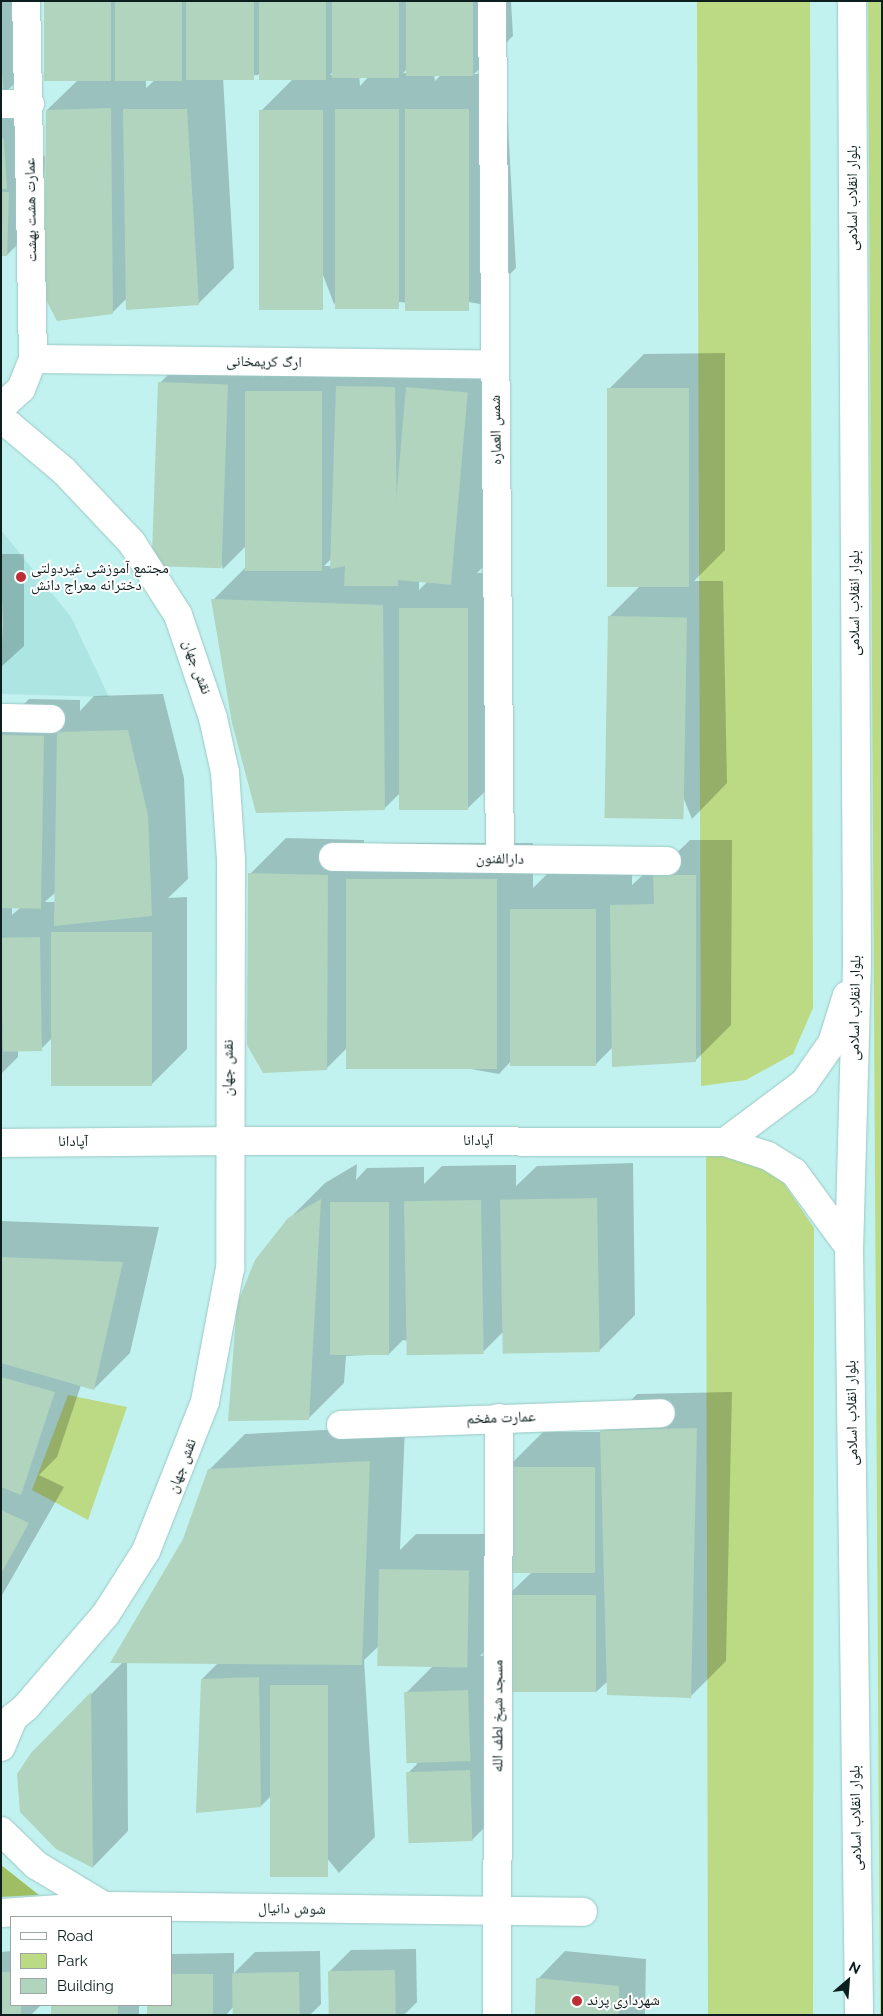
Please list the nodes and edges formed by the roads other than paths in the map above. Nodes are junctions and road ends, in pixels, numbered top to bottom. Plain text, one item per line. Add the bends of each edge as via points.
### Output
1 (26, 1) edge
2 (492, 1) edge
3 (852, 1) edge
4 (1, 104) edge
5 (30, 104) junction
6 (33, 359) junction
7 (495, 365) junction
8 (1, 407) edge
9 (1, 418) edge
10 (1, 718) edge
11 (51, 718) dead end
12 (333, 856) dead end
13 (500, 859) junction
14 (667, 861) dead end
15 (857, 965) junction
16 (227, 1141) junction
17 (725, 1142) junction
18 (1, 1143) edge
19 (850, 1247) junction
20 (661, 1413) dead end
21 (498, 1418) junction
22 (341, 1425) dead end
23 (8, 1723) edge
24 (1, 1748) edge
25 (1, 1831) edge
26 (104, 1906) junction
27 (498, 1911) junction
28 (583, 1912) dead end
29 (1, 1913) edge
30 (497, 2015) edge
31 (859, 2015) edge

1 - 5 street, عمارت هشت بهشت
2 - 7 street, شمس العماره
3 - 15 street, بلوار انقلاب اسلامی
4 - 5 street
5 - 6 street, عمارت هشت بهشت
6 - 7 street, ارگ کریمخانی
6 - 8 street, عمارت هشت بهشت via 21,389
7 - 13 street, شمس العماره
9 - 16 street, نقش جهان via 64,471 132,543 178,615 207,690 225,772 231,859
10 - 11 street
12 - 13 street, دارالفنون
13 - 14 street, دارالفنون
15 - 17 street via 832,1043 804,1083
15 - 19 street, بلوار انقلاب اسلامی
16 - 17 street, آپادانا
16 - 18 street, آپادانا
16 - 23 street, نقش جهان via 230,1268 205,1402 178,1479 146,1550 106,1614
17 - 19 street, آپادانا via 768,1156 794,1172
19 - 31 street, بلوار انقلاب اسلامی
20 - 21 street, عمارت مفخم
21 - 22 street, عمارت مفخم
21 - 27 street, مسجد شیخ لطف الله
23 - 24 street, نقش جهان
25 - 26 street via 36,1865
26 - 27 street, شوش دانیال
26 - 29 street, شوش دانیال
27 - 28 street, شوش دانیال
27 - 30 street, مسجد شیخ لطف الله

